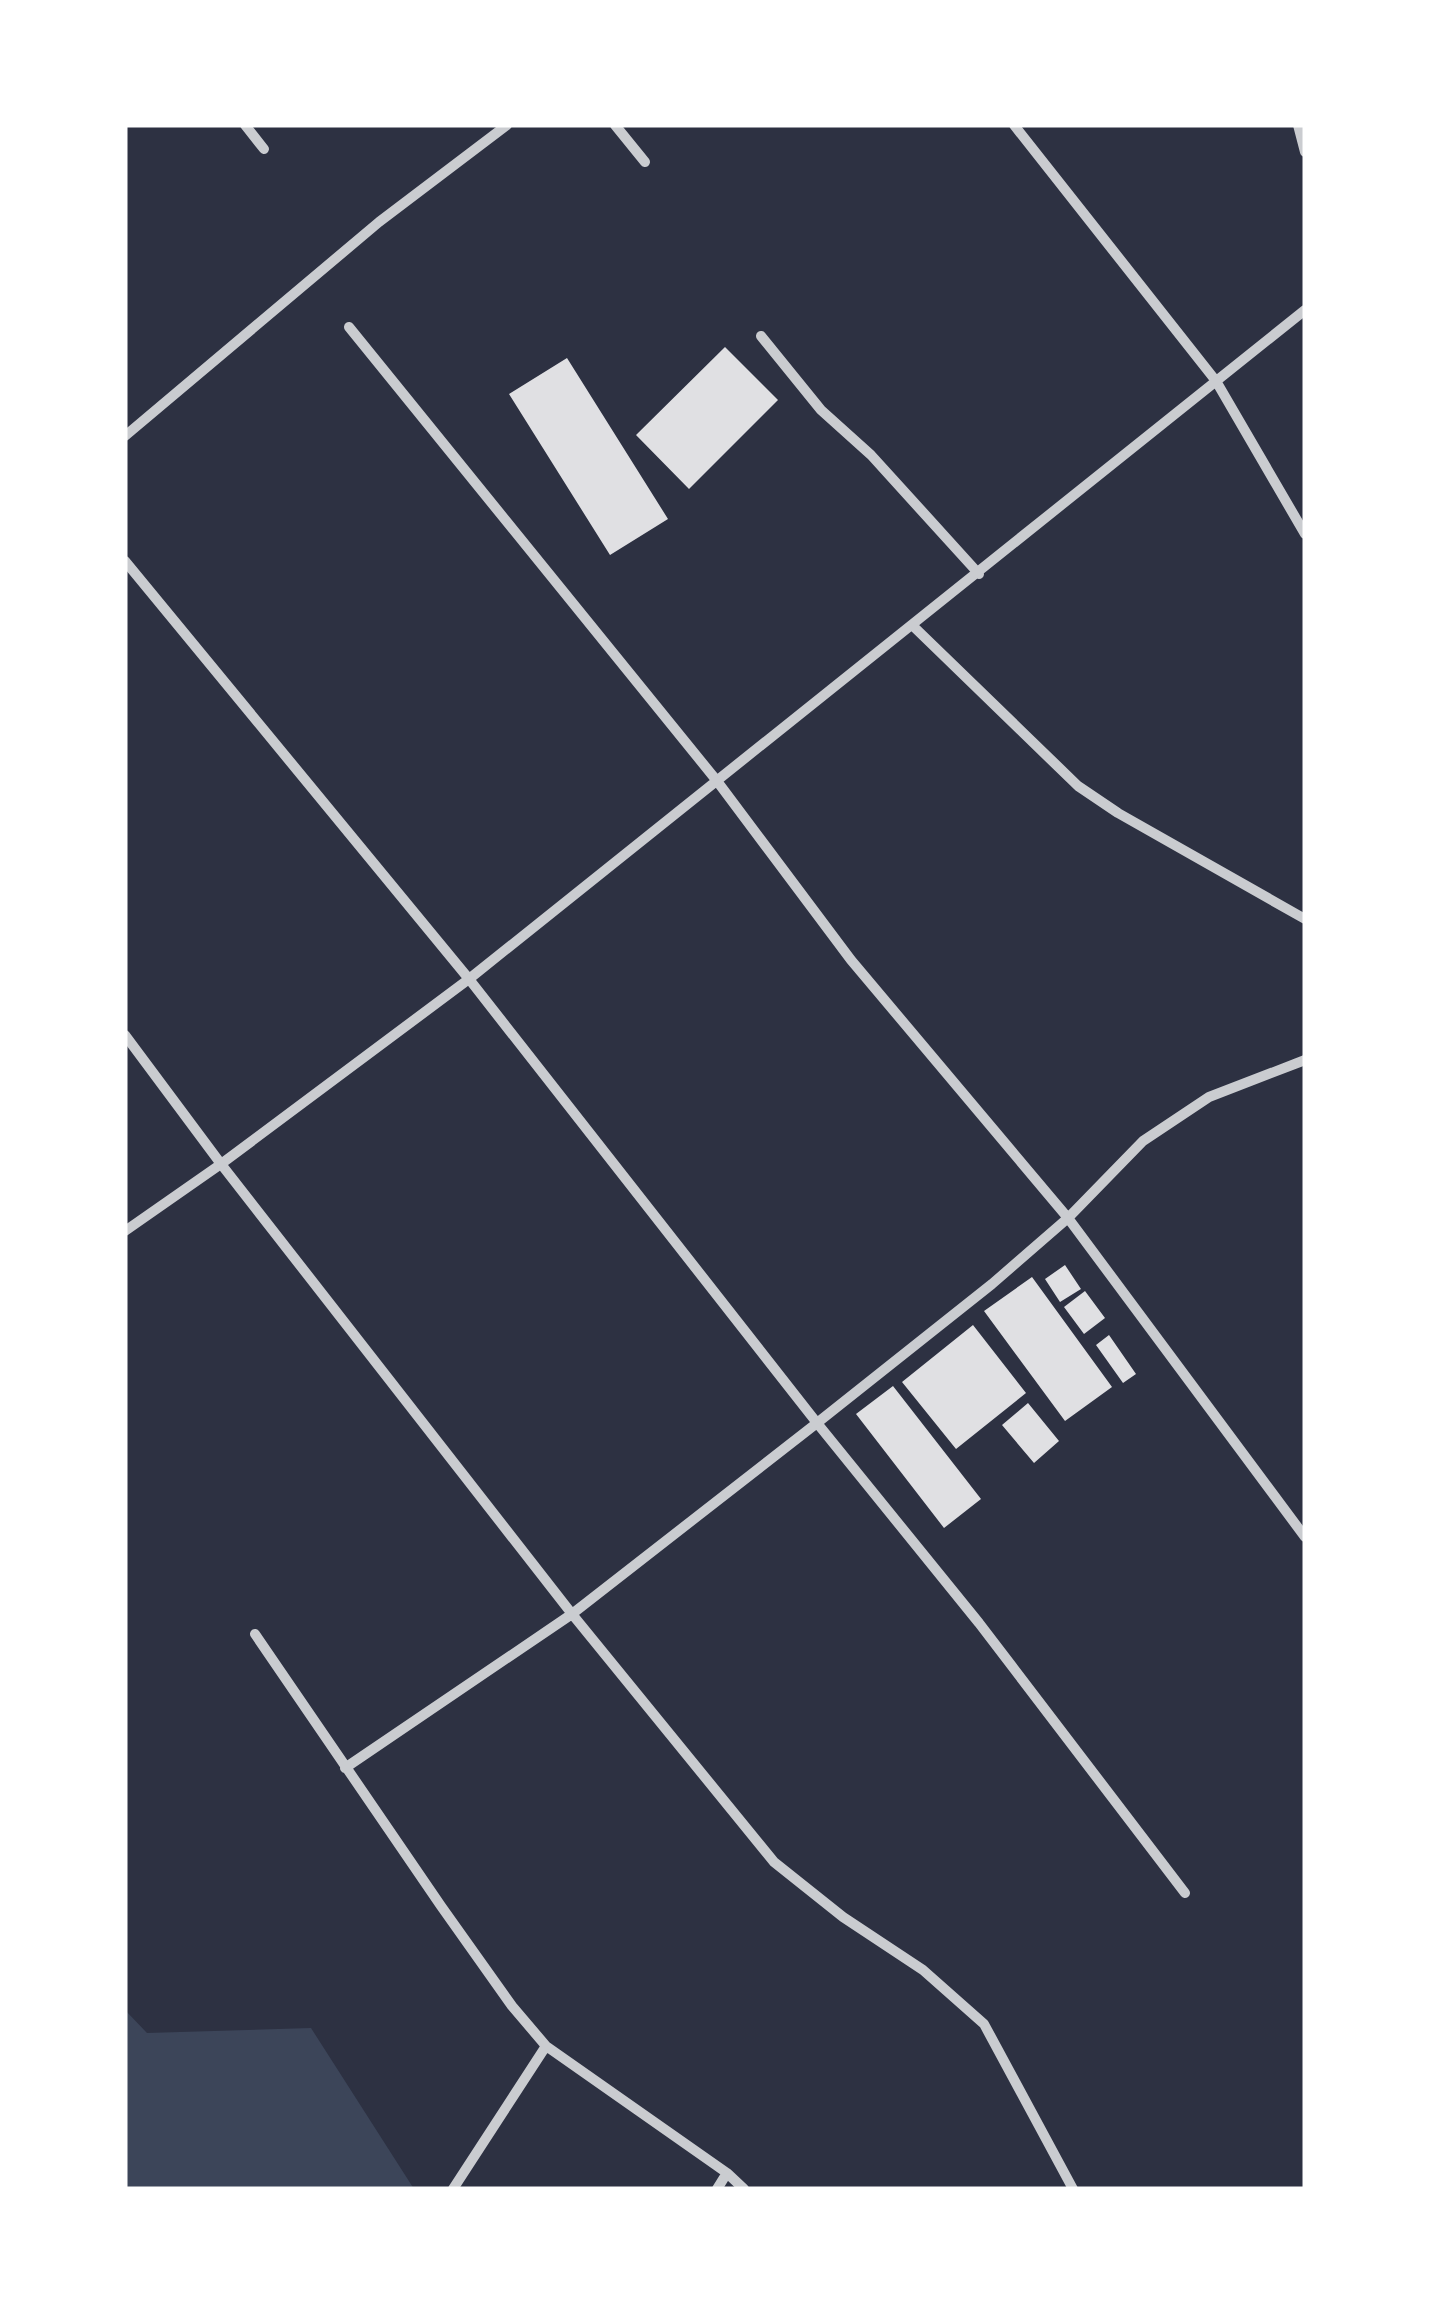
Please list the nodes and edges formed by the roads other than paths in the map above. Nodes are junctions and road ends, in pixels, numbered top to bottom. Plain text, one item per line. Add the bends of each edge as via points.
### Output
1 (246, 125) edge
2 (507, 125) edge
3 (615, 125) edge
4 (1014, 125) edge
5 (1298, 125) edge
6 (264, 149) dead end
7 (1305, 152) edge
8 (645, 162) dead end
9 (1305, 310) edge
10 (349, 327) dead end
11 (761, 336) dead end
12 (1216, 381) junction
13 (125, 436) edge
14 (1305, 534) edge
15 (125, 561) edge
16 (979, 574) junction
17 (912, 625) junction
18 (717, 781) junction
19 (1305, 919) edge
20 (469, 979) junction
21 (125, 1035) edge
22 (1305, 1060) edge
23 (221, 1164) junction
24 (1068, 1218) junction
25 (125, 1231) edge
26 (817, 1423) junction
27 (1305, 1537) edge
28 (572, 1614) junction
29 (255, 1634) dead end
30 (345, 1768) junction
31 (1185, 1893) dead end
32 (546, 2046) junction
33 (727, 2173) junction
34 (453, 2189) edge
35 (717, 2189) edge
36 (744, 2189) edge
37 (1073, 2189) edge

1 - 6 street
2 - 13 street via 379,222
3 - 8 street
4 - 12 street
5 - 7 street
9 - 12 street
10 - 18 street
11 - 16 street via 821,410
12 - 14 street
12 - 16 street
15 - 20 street
16 - 17 street
17 - 18 street
17 - 19 street via 1078,786
18 - 20 street
18 - 24 street via 851,960
20 - 23 street
20 - 26 street
21 - 23 street
22 - 24 street via 1209,1096 1143,1140
23 - 25 street
23 - 28 street
24 - 26 street
24 - 27 street
26 - 28 street
26 - 31 street
28 - 30 street
28 - 37 street via 774,1862 923,1970 984,2024
29 - 30 street
30 - 32 street
32 - 33 street
32 - 34 street
33 - 35 street
33 - 36 street

